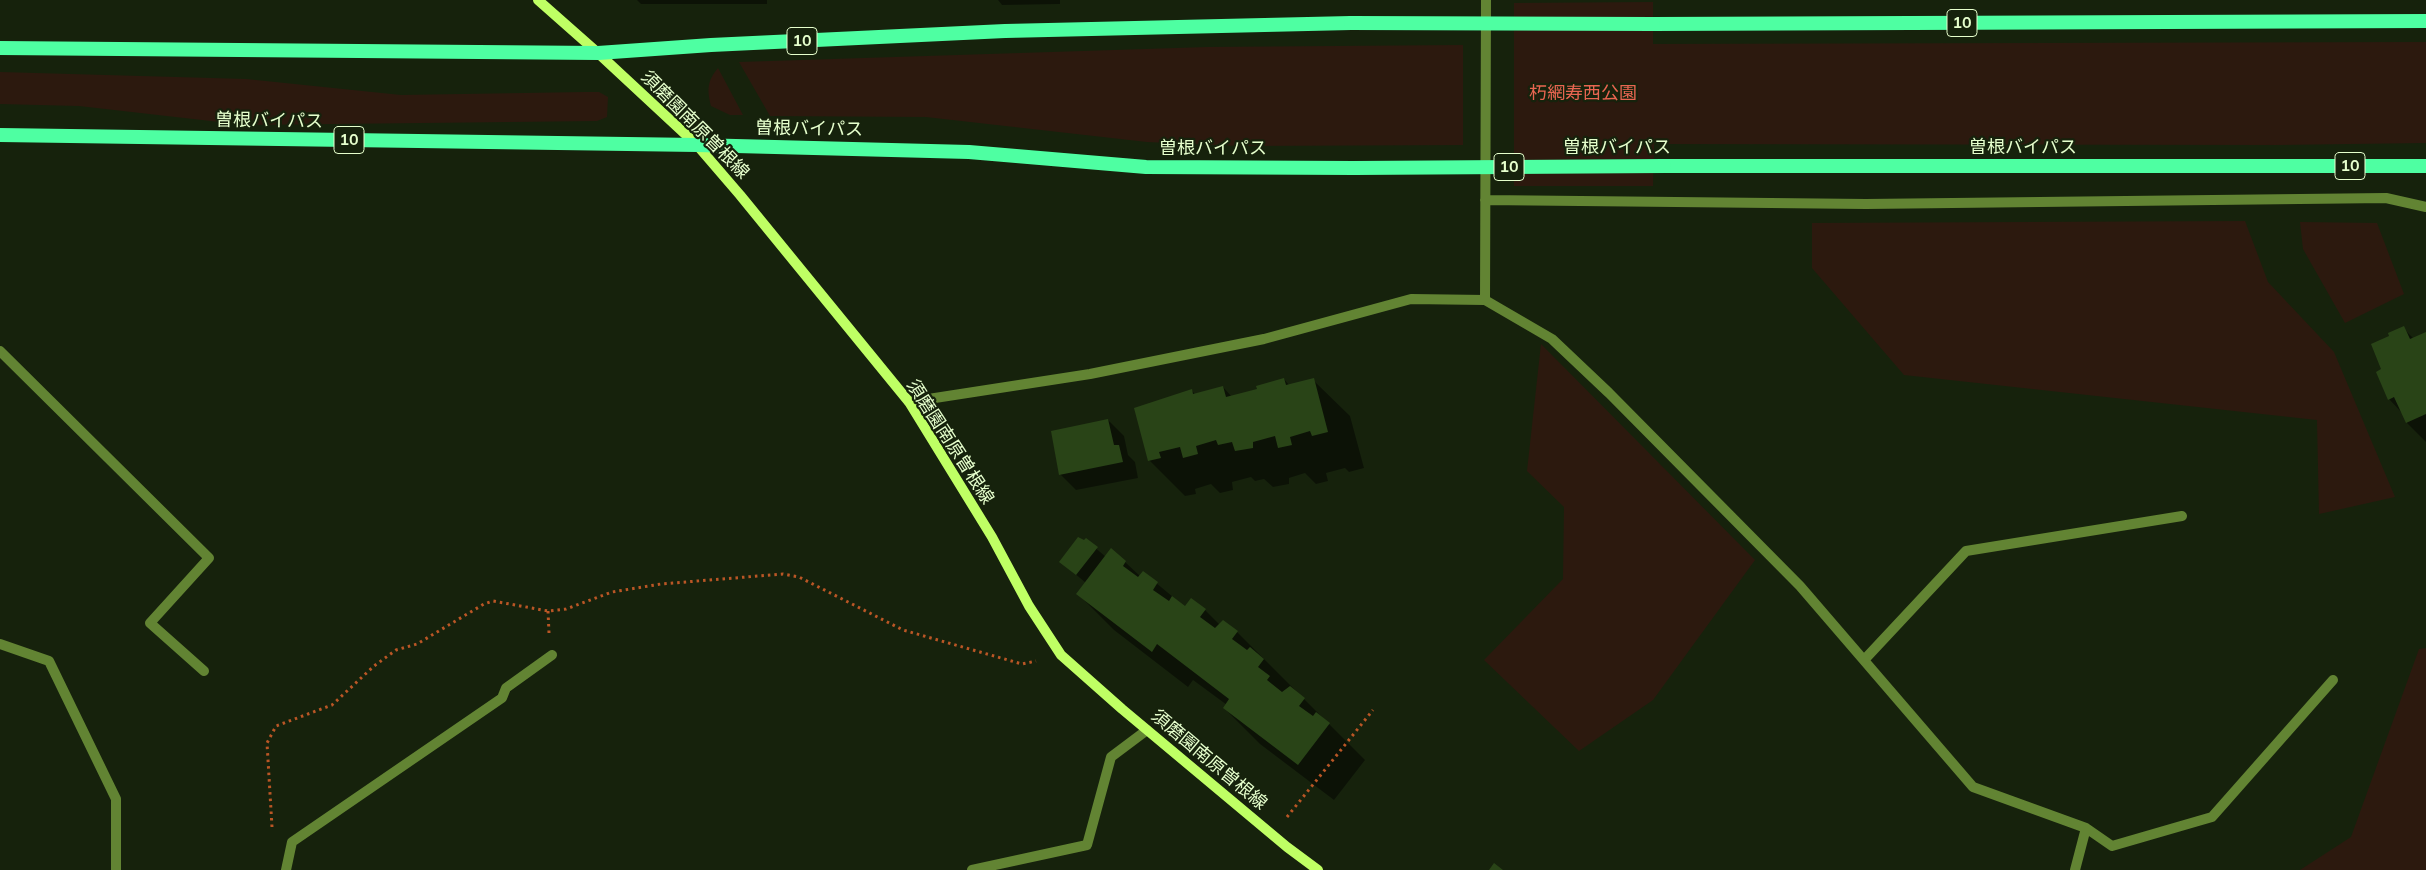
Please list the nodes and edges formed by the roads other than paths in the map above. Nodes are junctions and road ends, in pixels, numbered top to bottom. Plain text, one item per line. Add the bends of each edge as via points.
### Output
1 (538, 0) edge
2 (1486, 0) edge
3 (2426, 21) edge
4 (0, 48) edge
5 (598, 53) junction
6 (0, 135) edge
7 (697, 145) junction
8 (2426, 166) edge
9 (1485, 200) junction
10 (2426, 207) edge
11 (1485, 300) junction
12 (0, 350) edge
13 (909, 402) junction
14 (2182, 516) dead end
15 (0, 644) edge
16 (552, 655) dead end
17 (1865, 659) junction
18 (204, 671) dead end
19 (2333, 680) dead end
20 (1147, 730) junction
21 (2086, 828) junction
22 (116, 870) edge
23 (286, 870) edge
24 (972, 870) edge
25 (1318, 870) edge
26 (2075, 870) edge

1 - 5 main road, 須磨園南原曽根線
2 - 9 street
3 - 5 highway, 10, bridge via 1351,23 1005,31
4 - 5 highway, 10
5 - 7 main road, 須磨園南原曽根線
6 - 7 highway, 曽根バイパス / 10
7 - 8 highway, 曽根バイパス / 10, bridge via 969,152 1146,167
7 - 13 main road, 須磨園南原曽根線
9 - 10 street via 1866,204 2386,198
9 - 11 street
11 - 13 street via 1411,299 1264,339 1090,374
11 - 17 street via 1552,339 1800,586
12 - 18 street via 208,558 150,623
13 - 20 main road, 須磨園南原曽根線 via 1061,655
14 - 17 street via 1966,551
15 - 22 street via 49,661 116,799
16 - 23 street via 506,688 502,698 292,842
17 - 21 street via 1973,787
19 - 21 street via 2212,817 2112,846
20 - 24 street via 1111,757 1087,846
20 - 25 main road, 須磨園南原曽根線
21 - 26 street

